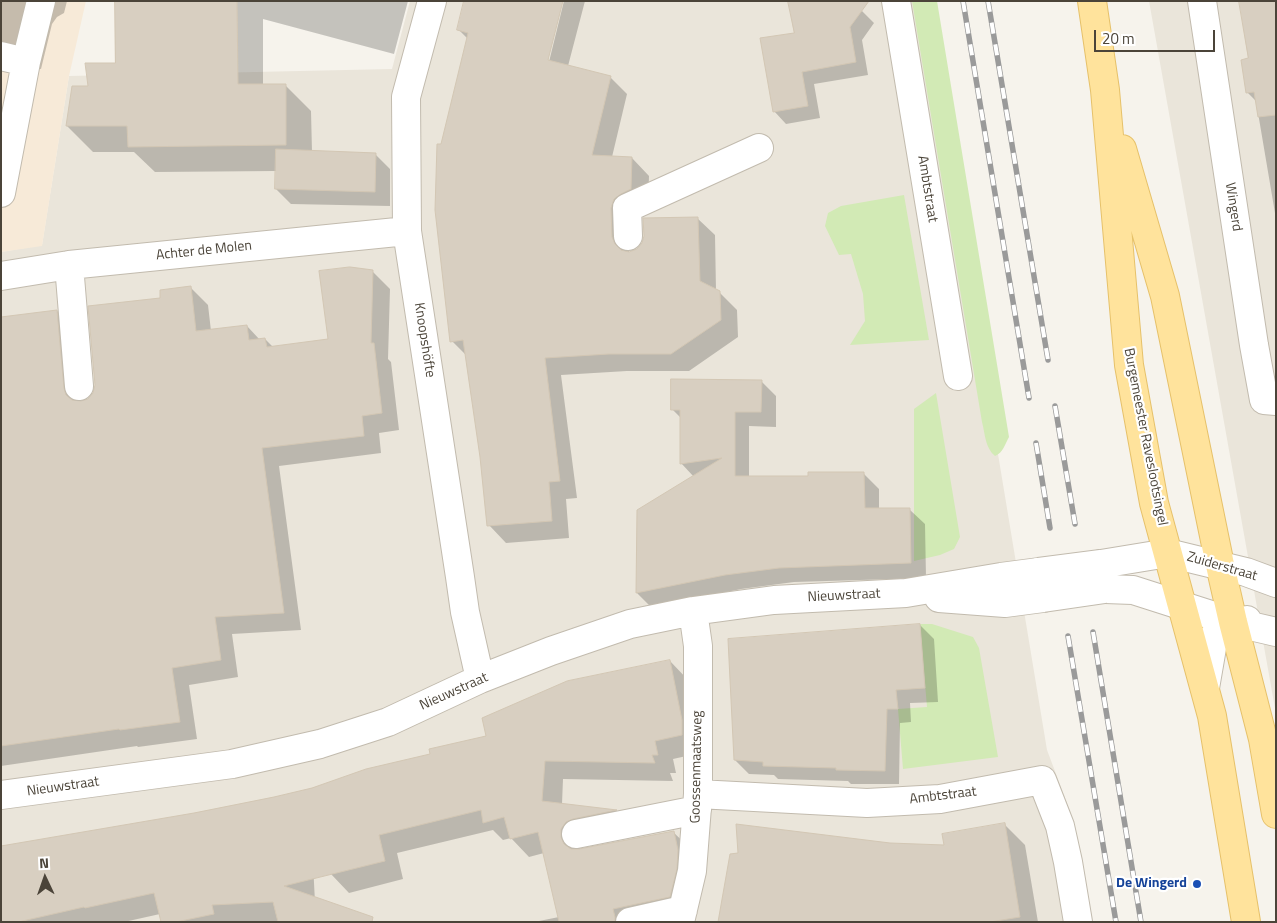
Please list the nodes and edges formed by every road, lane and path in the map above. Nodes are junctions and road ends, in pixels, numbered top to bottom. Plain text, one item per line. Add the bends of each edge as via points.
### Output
1 (41, 1) edge
2 (432, 1) edge
3 (896, 1) edge
4 (1092, 1) edge
5 (1202, 1) edge
6 (14, 59) edge
7 (1105, 90) junction
8 (759, 148) dead end
9 (1, 193) edge
10 (407, 231) junction
11 (628, 236) dead end
12 (69, 265) junction
13 (1, 276) edge
14 (958, 376) dead end
15 (79, 386) dead end
16 (1276, 401) edge
17 (1168, 552) junction
18 (1220, 565) junction
19 (1103, 577) junction
20 (1276, 584) edge
21 (1182, 606) junction
22 (693, 611) junction
23 (1276, 615) edge
24 (1233, 622) junction
25 (1276, 632) edge
26 (480, 679) junction
27 (1205, 688) junction
28 (1, 795) edge
29 (698, 802) junction
30 (1276, 814) edge
31 (576, 834) dead end
32 (682, 916) edge
33 (630, 922) edge
34 (1078, 922) edge
35 (1246, 922) edge

1 - 6 street
2 - 10 street, Knoopshöfte via 406,97
3 - 14 street, Ambtstraat
4 - 7 main road, Burgemeester Raveslootsingel
5 - 16 street, Wingerd via 1264,400
6 - 9 street
7 - 17 main road, Burgemeester Raveslootsingel via 1129,365 1154,503
7 - 18 main road, Burgemeester Raveslootsingel via 1165,296
8 - 11 street via 627,208
10 - 12 street, Achter de Molen
10 - 26 street, Knoopshöfte via 465,612
12 - 13 street, Achter de Molen
12 - 15 street
17 - 18 street, Zuiderstraat
17 - 19 street, Nieuwstraat
17 - 21 main road, Burgemeester Raveslootsingel
18 - 20 street, Zuiderstraat
18 - 24 main road, Burgemeester Raveslootsingel
19 - 21 street, Nieuwstraat
19 - 22 street, Nieuwstraat, bridge via 1041,585 1005,603 906,593 774,600
21 - 24 street
21 - 27 main road, Burgemeester Raveslootsingel
22 - 26 street, Nieuwstraat via 630,624
22 - 29 street, Goossenmaatsweg via 698,646
23 - 24 street, Burgemeester Raveslootsingel
24 - 25 street
24 - 27 street, Burgemeester Raveslootsingel via 1214,636
24 - 30 main road, Burgemeester Raveslootsingel via 1263,739
26 - 28 street, Nieuwstraat via 388,722 311,746 232,764
27 - 35 main road, Burgemeester Raveslootsingel
29 - 31 street, Ambtstraat
29 - 32 street, Goossenmaatsweg via 692,871
29 - 34 street, Ambtstraat via 866,803 940,799 1042,780 1060,826
32 - 33 street

